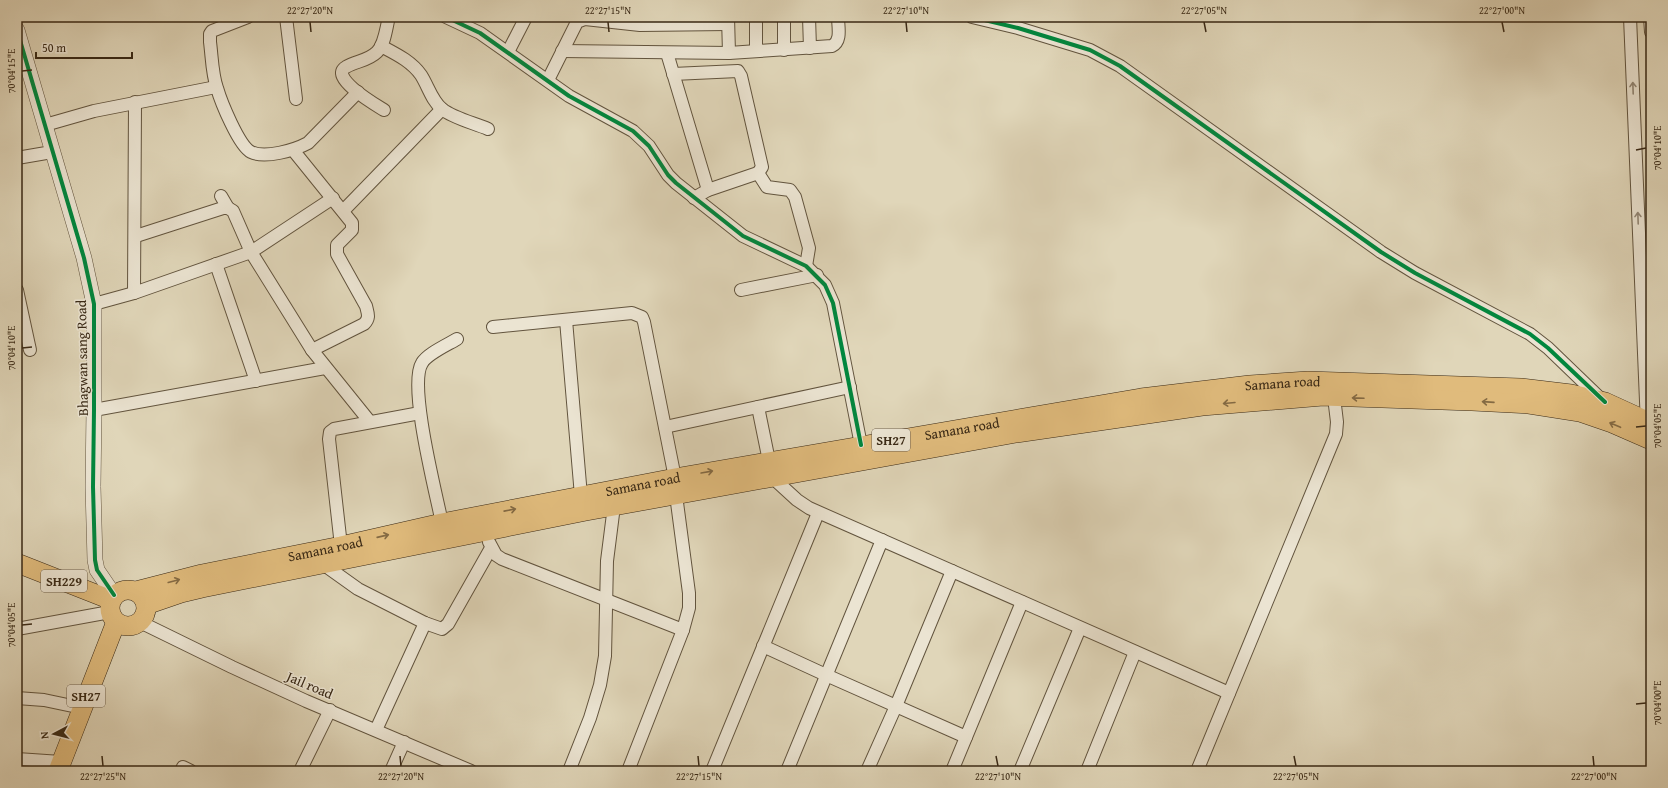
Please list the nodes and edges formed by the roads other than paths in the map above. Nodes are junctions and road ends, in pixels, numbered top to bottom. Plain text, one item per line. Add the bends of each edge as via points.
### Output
1 (248, 17) edge
2 (286, 17) edge
3 (389, 17) edge
4 (446, 17) edge
5 (526, 17) edge
6 (756, 17) edge
7 (784, 17) edge
8 (809, 17) edge
9 (838, 17) edge
10 (972, 17) edge
11 (1630, 17) edge
12 (1650, 17) edge
13 (728, 21) edge
14 (1020, 22) edge
15 (17, 30) edge
16 (1651, 32) edge
17 (381, 46) junction
18 (810, 48) junction
19 (562, 50) junction
20 (784, 50) junction
21 (756, 51) junction
22 (508, 52) junction
23 (667, 53) junction
24 (729, 53) junction
25 (673, 74) junction
26 (548, 80) junction
27 (216, 87) junction
28 (358, 92) junction
29 (296, 99) dead end
30 (135, 102) junction
31 (442, 109) junction
32 (384, 110) dead end
33 (45, 125) junction
34 (488, 128) dead end
35 (293, 150) junction
36 (52, 152) junction
37 (17, 158) edge
38 (758, 173) junction
39 (708, 190) junction
40 (221, 196) dead end
41 (333, 198) junction
42 (694, 198) junction
43 (228, 208) junction
44 (343, 211) junction
45 (136, 236) junction
46 (251, 252) junction
47 (216, 264) junction
48 (806, 266) junction
49 (817, 275) junction
50 (17, 290) edge
51 (741, 290) dead end
52 (134, 293) junction
53 (94, 304) junction
54 (566, 320) junction
55 (493, 327) dead end
56 (457, 339) dead end
57 (30, 350) dead end
58 (312, 350) junction
59 (325, 368) junction
60 (256, 381) junction
61 (850, 387) junction
62 (1334, 397) junction
63 (1605, 402) junction
64 (758, 407) junction
65 (94, 410) junction
66 (420, 413) junction
67 (370, 422) junction
68 (665, 427) junction
69 (1649, 431) edge
70 (861, 445) junction
71 (771, 470) junction
72 (675, 486) junction
73 (581, 496) junction
74 (614, 506) junction
75 (818, 512) junction
76 (442, 523) junction
77 (488, 540) junction
78 (882, 540) junction
79 (341, 546) junction
80 (17, 563) edge
81 (323, 564) junction
82 (952, 571) junction
83 (606, 600) junction
84 (1022, 602) junction
85 (141, 606) junction
86 (113, 607) junction
87 (425, 623) junction
88 (17, 628) edge
89 (1080, 628) junction
90 (683, 630) junction
91 (763, 646) junction
92 (1135, 652) junction
93 (826, 675) junction
94 (1229, 693) junction
95 (17, 698) edge
96 (896, 706) junction
97 (82, 708) junction
98 (330, 710) junction
99 (376, 730) junction
100 (966, 737) junction
101 (404, 742) junction
102 (17, 759) edge
103 (60, 766) edge
104 (451, 767) edge
105 (181, 771) edge
106 (191, 771) edge
107 (300, 771) edge
108 (391, 771) edge
109 (470, 771) edge
110 (568, 771) edge
111 (628, 771) edge
112 (712, 771) edge
113 (787, 771) edge
114 (867, 771) edge
115 (952, 771) edge
116 (1020, 771) edge
117 (1087, 771) edge
118 (1198, 771) edge

1 - 27 street via 218,28 210,34
2 - 29 street
3 - 17 street
4 - 22 street via 480,33
5 - 22 street
6 - 21 street
7 - 20 street
8 - 18 street
9 - 18 street via 837,42 832,46
10 - 14 street
69 -> 11 street
12 - 16 street
13 - 19 street via 640,25 585,19 577,22
13 - 24 street
14 - 63 street via 1090,50 1120,66 1381,252 1415,273 1530,334
15 - 33 street, Bhagwan sang Road
17 - 28 street via 372,56 343,69 342,77
17 - 31 street via 415,68
18 - 20 street
19 - 23 street
19 - 26 street
20 - 21 street
21 - 24 street
22 - 26 street
23 - 24 street
23 - 25 street
25 - 38 street via 734,70 739,73 762,167
25 - 39 street
26 - 42 street via 569,96 633,131 649,146 668,176
27 - 30 street
27 - 35 street via 240,141 250,152 262,155
28 - 32 street
28 - 35 street via 308,143
30 - 33 street
30 - 45 street
31 - 34 street
31 - 44 street
33 - 36 street, Bhagwan sang Road
35 - 41 street
36 - 37 street
36 - 53 street, Bhagwan sang Road via 84,258
38 - 39 street
38 - 48 street via 767,187 790,190 795,197 809,248
39 - 42 street
40 - 43 street
41 - 44 street
41 - 46 street
42 - 48 street via 743,236
43 - 45 street
43 - 46 street via 235,215
44 - 58 street via 353,226 350,233 336,245 337,254 366,306 368,319 364,324
45 - 52 street
46 - 47 street
46 - 58 street
47 - 52 street
47 - 60 street
48 - 49 street
49 - 51 street
49 - 61 street via 833,303
50 - 57 street
52 - 53 street
53 - 65 street, Bhagwan sang Road
54 - 55 street
54 - 68 street via 632,313 642,317
54 - 73 street
56 - 66 street via 422,361 418,369
58 - 59 street
59 - 60 street
59 - 67 street
60 - 65 street
61 - 64 street
61 - 70 street
69 -> 62 main road, Samana road / SH27 via 1553,407 1472,400
62 -> 71 main road, Samana road / SH27 via 1202,406
62 - 94 street via 1336,434
63 - 69 main road, Samana road / SH27
63 - 70 main road, Samana road / SH27 via 1571,394 1521,388 1308,381 1141,398
64 - 68 street
64 - 71 street
65 - 86 street, Bhagwan sang Road via 95,560
66 - 67 street
66 - 76 street
67 - 79 street via 330,432
68 - 72 street
70 - 71 main road, Samana road / SH27
71 - 72 main road, Samana road / SH27
71 - 75 street via 797,500
72 - 73 main road, Samana road / SH27
72 - 74 main road, Samana road / SH27
72 - 90 street via 689,593 689,608
76 -> 73 main road, Samana road / SH27
74 - 77 main road, Samana road / SH27
74 - 83 street via 608,546
75 - 78 street
75 - 91 street
79 -> 76 main road, Samana road / SH27
77 - 81 main road, Samana road / SH27
77 - 83 street via 496,556
77 - 87 street via 448,624 442,629
78 - 82 street
78 - 93 street
85 -> 79 main road, Samana road / SH27 via 202,574
80 - 86 main road, SH229
81 - 85 main road, Samana road / SH27 via 181,593
81 - 87 street via 358,589
82 - 84 street
82 - 96 street
83 - 90 street
83 - 110 street via 605,656 600,685 590,718
84 - 89 street
84 - 100 street
85 - 86 main road, SH27 via 124,590
85 - 86 main road, SH27 via 128,626
85 - 98 street, Jail road via 232,667
86 - 88 street
86 - 97 main road, SH27
87 - 99 street
89 - 92 street
89 - 116 street
90 - 111 street
91 - 93 street
91 - 112 street
92 - 94 street
92 - 117 street
93 - 96 street
93 - 113 street
94 - 118 street
95 - 97 street via 44,700
96 - 100 street
96 - 114 street
97 - 103 main road, SH27
98 - 99 street, Jail road
98 - 107 street
99 - 101 street, Jail road
100 - 115 street
101 - 104 street, Jail road
101 - 108 street
102 - 103 street
104 - 109 street, Jail road
105 - 106 street via 183,767

